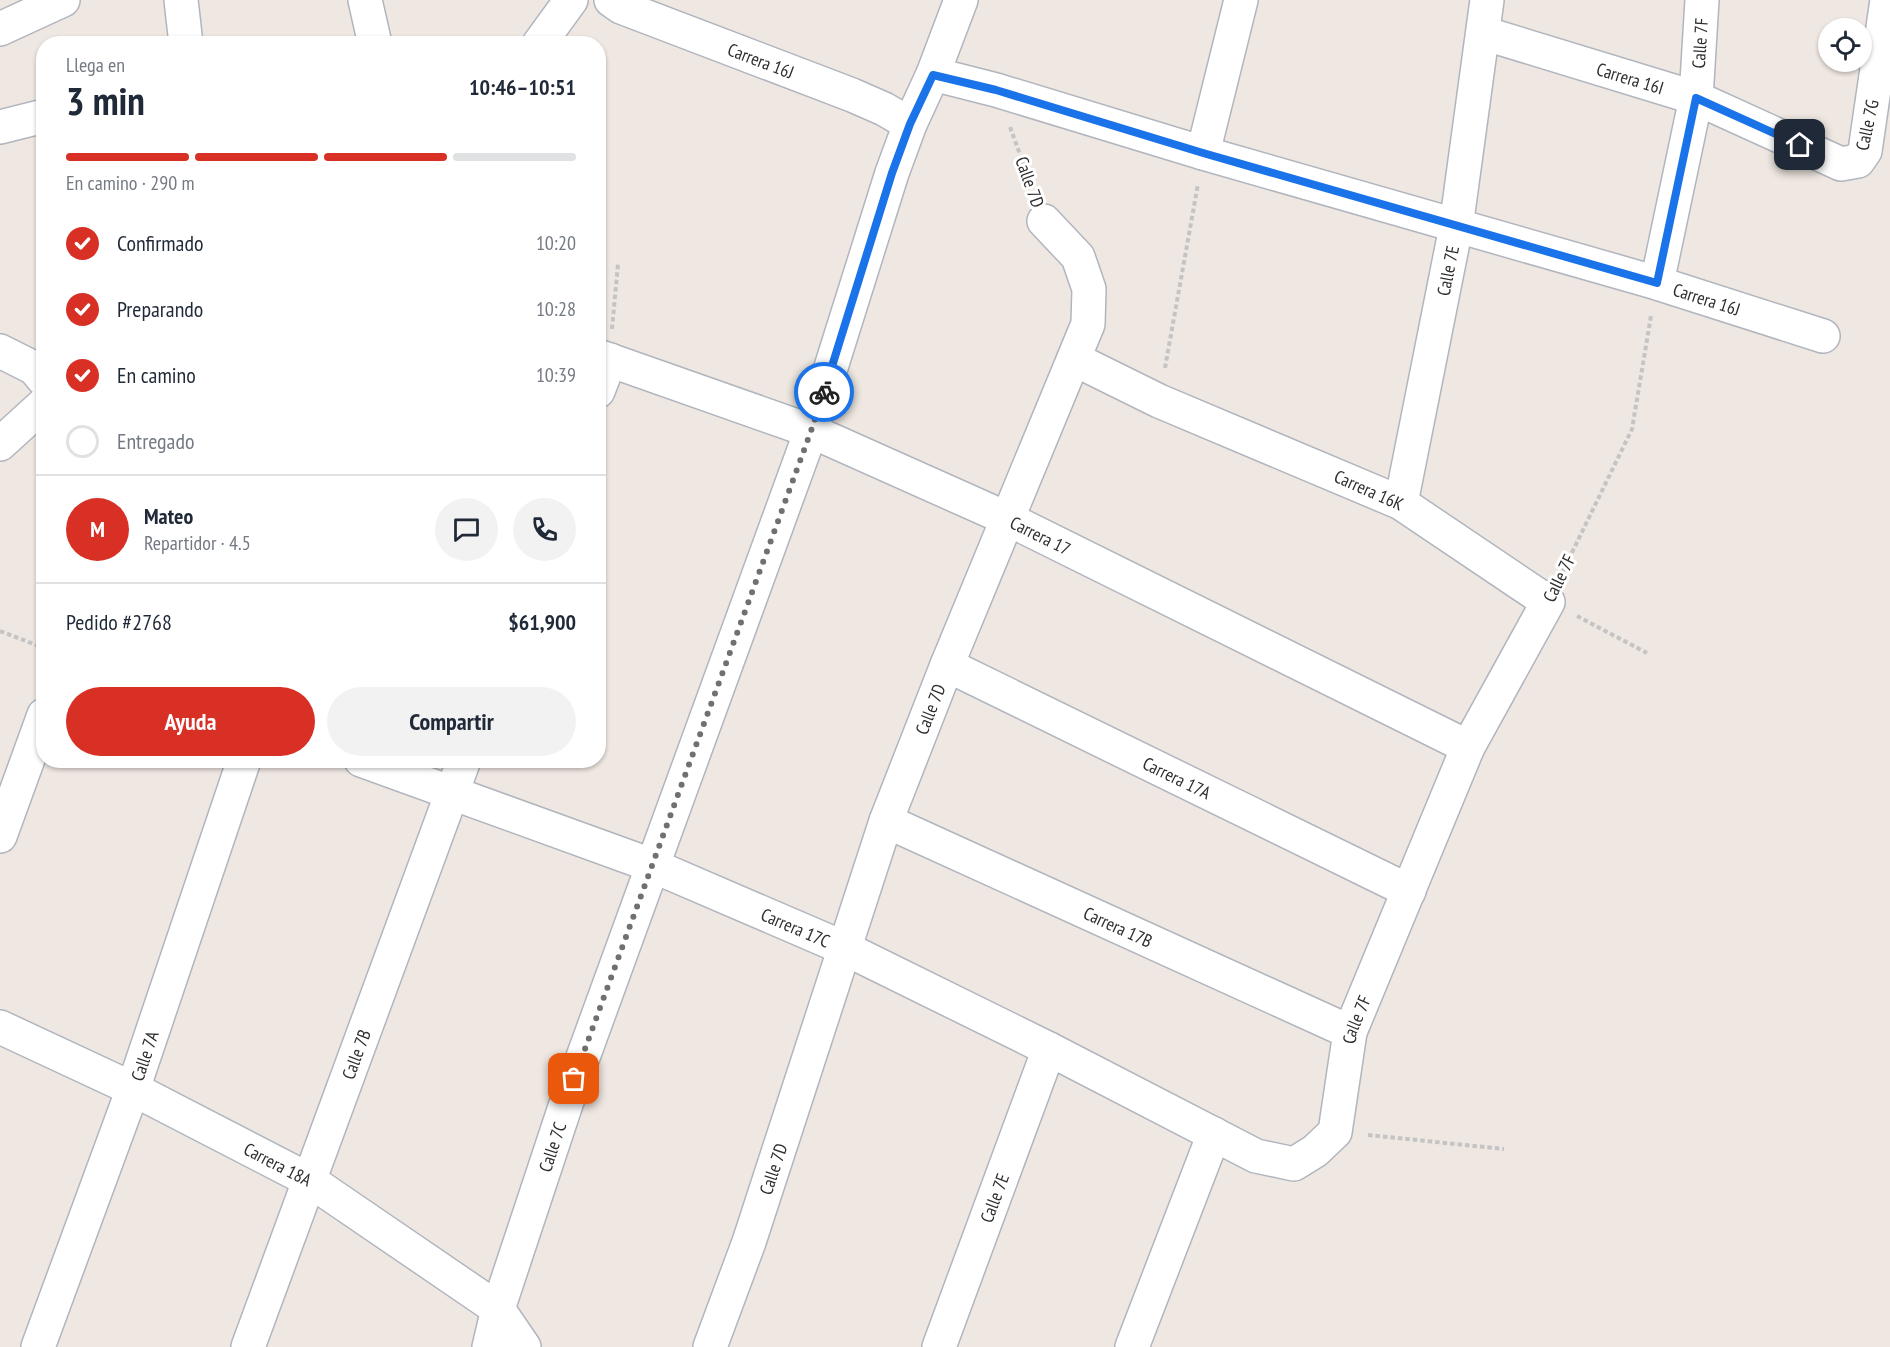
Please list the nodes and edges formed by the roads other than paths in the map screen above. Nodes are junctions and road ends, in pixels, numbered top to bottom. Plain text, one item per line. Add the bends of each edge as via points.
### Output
1 (63, 0) edge
2 (181, 0) edge
3 (365, 0) edge
4 (571, 0) edge
5 (611, 0) edge
6 (961, 0) edge
7 (1241, 0) edge
8 (1487, 0) edge
9 (1702, 0) edge
10 (1887, 0) edge
11 (0, 29) edge
12 (1483, 33) junction
13 (185, 36) edge
14 (373, 36) edge
15 (545, 36) edge
16 (933, 75) junction
17 (1696, 98) junction
18 (36, 118) edge
19 (910, 124) junction
20 (0, 127) edge
21 (1203, 153) junction
22 (1841, 164) joint
23 (1044, 221) road end
24 (1456, 227) junction
25 (1657, 283) junction
26 (1823, 336) dead end
27 (0, 351) edge
28 (606, 359) edge
29 (1074, 359) junction
30 (36, 370) edge
31 (36, 411) edge
32 (811, 431) junction
33 (0, 444) edge
34 (1401, 502) junction
35 (1008, 519) junction
36 (1548, 602) joint
37 (947, 665) junction
38 (36, 737) edge
39 (1468, 747) junction
40 (241, 768) edge
41 (382, 768) edge
42 (461, 768) edge
43 (452, 794) junction
44 (886, 821) junction
45 (0, 836) edge
46 (651, 865) junction
47 (1409, 891) junction
48 (844, 948) junction
49 (0, 1027) edge
50 (1350, 1032) junction
51 (1049, 1049) junction
52 (133, 1089) junction
53 (1335, 1132) joint
54 (1214, 1134) junction
55 (309, 1180) junction
56 (498, 1309) junction
57 (38, 1347) edge
58 (248, 1347) edge
59 (489, 1347) edge
60 (524, 1347) edge
61 (710, 1347) edge
62 (939, 1347) edge
63 (1132, 1347) edge

1 - 11 street
2 - 13 street
3 - 14 street
4 - 15 street
5 - 19 street, Carrera 16J via 852,95
6 - 16 street, Calle 7C
7 - 21 street
8 - 12 street, Calle 7E
9 - 17 street, Calle 7F
10 - 22 street, Calle 7G via 1865,151 1858,161
12 - 17 street, Carrera 16I
12 - 24 street, Calle 7E
16 - 19 street, Calle 7C
16 - 21 street, Carrera 16J via 996,90
17 - 22 street, Carrera 16I
17 - 25 street, Calle 7F
18 - 20 street
19 - 32 street, Calle 7C
21 - 24 street, Carrera 16J
23 - 29 street, Calle 7D via 1078,257 1089,289 1088,324
24 - 25 street, Carrera 16J
24 - 34 street, Calle 7E
25 - 26 street, Carrera 16J
27 - 30 street
28 - 32 street, Carrera 17
29 - 34 street, Carrera 16K via 1159,401
29 - 35 street, Calle 7D
31 - 33 street
32 - 35 street, Carrera 17
32 - 46 street, Calle 7C
34 - 36 street, Carrera 16K
35 - 37 street, Calle 7D
35 - 39 street, Carrera 17
36 - 39 street, Calle 7F
37 - 44 street, Calle 7D
37 - 47 street, Carrera 17A
38 - 45 street
39 - 47 street, Calle 7F
40 - 52 street, Calle 7A
41 - 43 street, Carrera 17C
42 - 43 street, Calle 7B
43 - 46 street, Carrera 17C
43 - 55 street, Calle 7B
44 - 48 street, Calle 7D
44 - 50 street, Carrera 17B
46 - 48 street, Carrera 17C
46 - 56 street, Calle 7C
47 - 50 street, Calle 7F
48 - 51 street, Carrera 17C
48 - 61 street, Calle 7D via 749,1242
49 - 52 street, Carrera 18A
50 - 53 street, Calle 7F
51 - 54 street, Carrera 17C
51 - 62 street, Calle 7E
52 - 55 street, Carrera 18A
52 - 57 street, Calle 7A
53 - 54 street, Carrera 17C via 1316,1151 1294,1164 1256,1156
54 - 63 street
55 - 56 street, Carrera 18A
55 - 58 street, Calle 7B
56 - 59 street, Calle 7C
56 - 60 street, Carrera 18A

